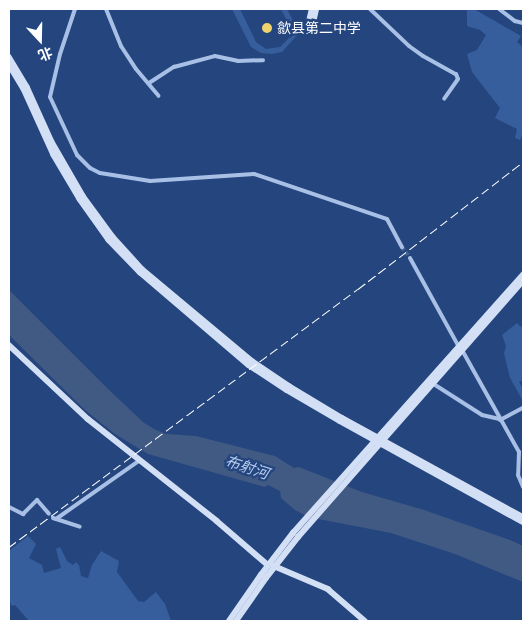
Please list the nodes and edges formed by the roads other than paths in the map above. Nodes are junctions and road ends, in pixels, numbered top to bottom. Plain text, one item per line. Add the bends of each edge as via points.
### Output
1 (75, 9) edge
2 (106, 9) edge
3 (312, 9) edge
4 (316, 9) edge
5 (370, 9) edge
6 (499, 9) edge
7 (523, 23) edge
8 (9, 57) edge
9 (263, 60) dead end
10 (9, 64) edge
11 (148, 83) junction
12 (159, 96) dead end
13 (444, 99) dead end
14 (402, 247) tunnel mouth
15 (410, 258) tunnel mouth
16 (523, 274) edge
17 (523, 281) edge
18 (9, 345) edge
19 (460, 348) junction
20 (432, 383) junction
21 (523, 408) edge
22 (500, 419) junction
23 (379, 440) junction
24 (140, 460) junction
25 (521, 463) edge
26 (523, 487) edge
27 (9, 507) edge
28 (49, 514) dead end
29 (523, 517) edge
30 (523, 522) edge
31 (80, 527) dead end
32 (271, 566) junction
33 (229, 621) edge
34 (236, 621) edge
35 (365, 621) edge

1 - 14 street via 50,97 77,155 90,168 100,173 150,181 254,174 387,219
2 - 11 street via 121,46
3 - 4 main road via 310,27
5 - 13 street via 408,46 457,75 458,79
6 - 7 street via 514,21
8 - 23 main road via 77,186 128,255 252,361
9 - 11 street via 238,61 215,56 176,66
10 - 23 main road via 73,188 128,261 249,364 306,402
11 - 12 street
15 - 19 street
16 - 19 main road
17 - 19 main road
18 - 24 main road via 76,409
19 - 20 main road
19 - 22 street
19 - 23 main road
20 - 22 street via 482,415
20 - 23 main road
21 - 22 street
22 - 25 street via 519,452
23 - 29 main road
23 - 30 main road
23 - 32 main road
24 - 31 street via 54,519
24 - 32 main road
25 - 26 street via 519,478
27 - 28 street via 22,514 37,500
32 - 33 main road
32 - 34 main road
32 - 35 main road via 328,589

